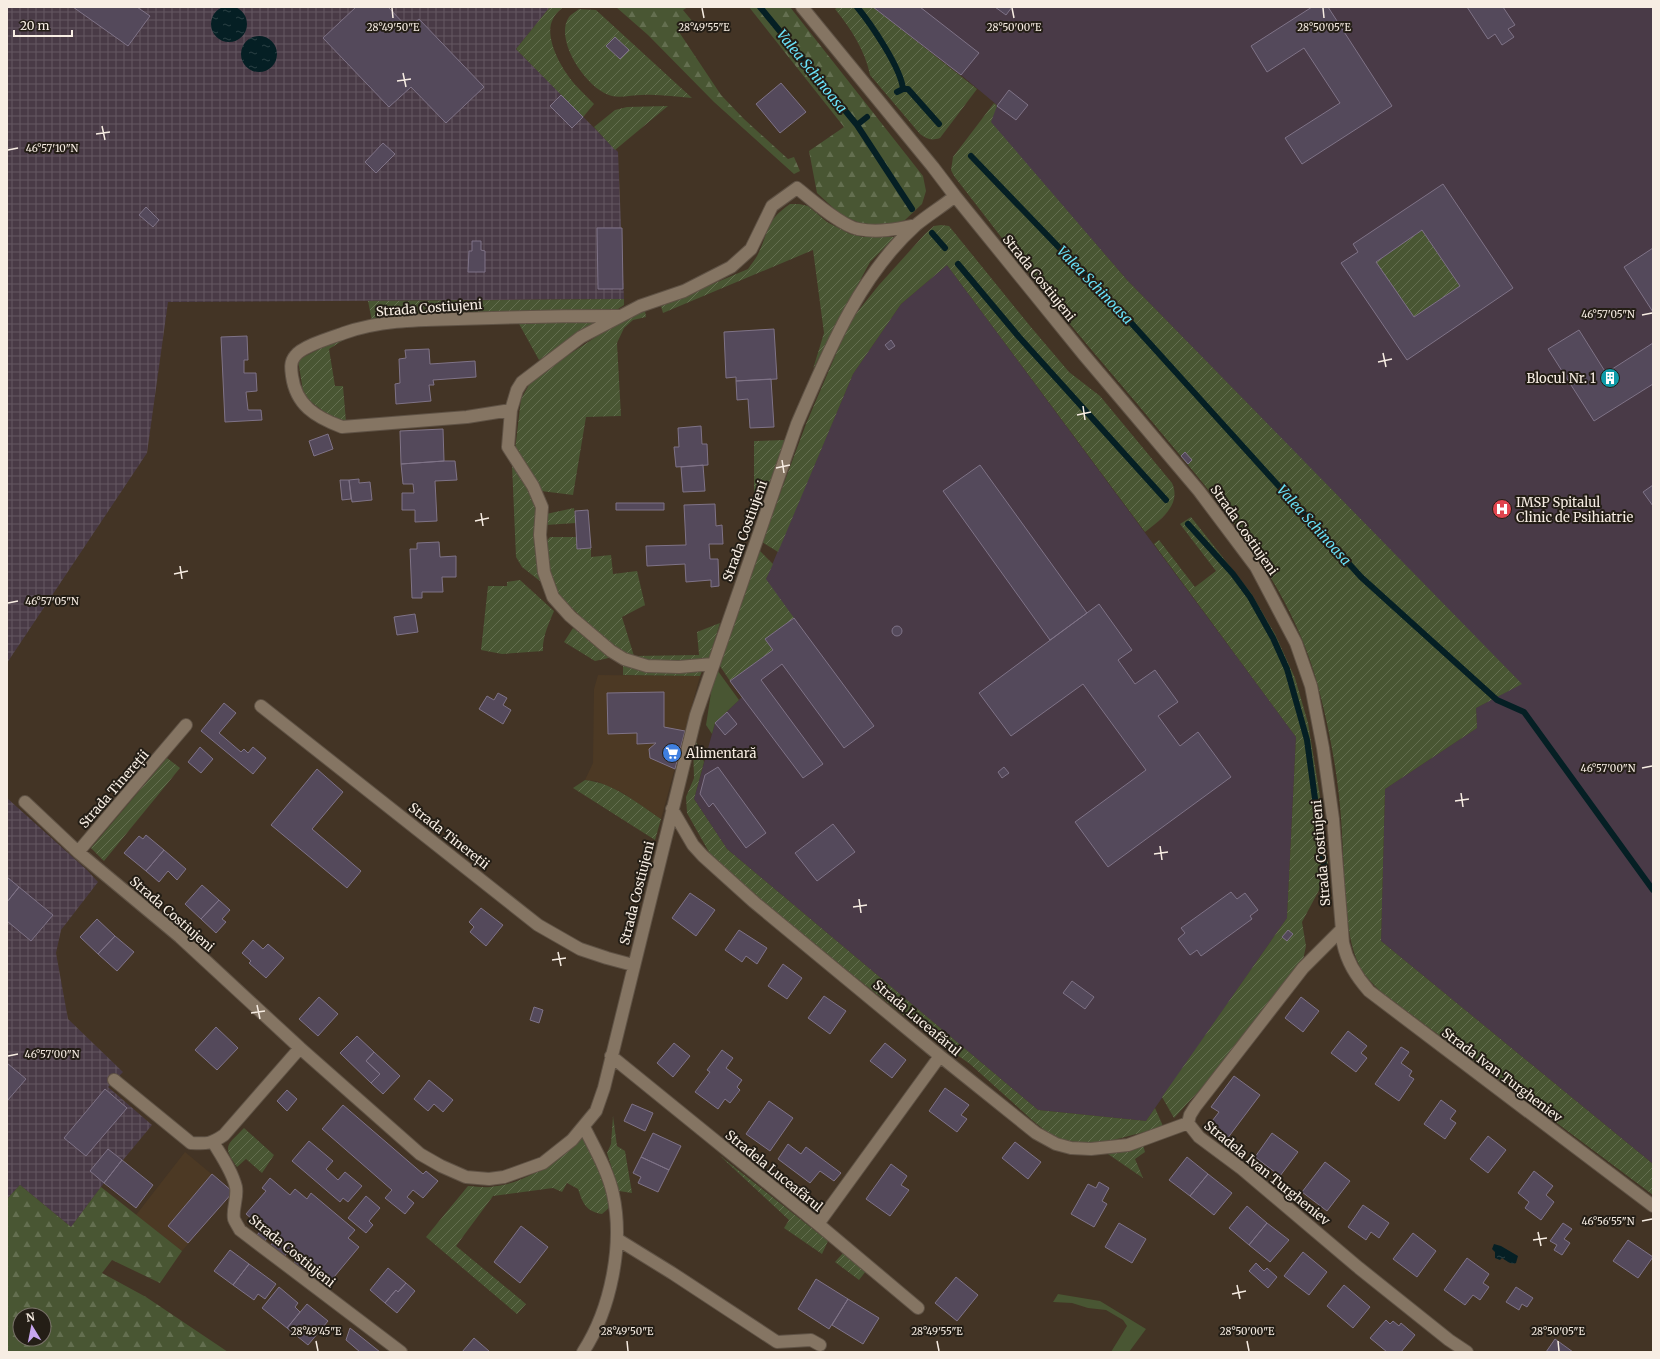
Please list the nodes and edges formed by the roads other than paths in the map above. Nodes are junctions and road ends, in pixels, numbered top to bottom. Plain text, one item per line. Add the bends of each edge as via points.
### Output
1 (802, 7) edge
2 (955, 196) junction
3 (916, 225) junction
4 (622, 316) junction
5 (511, 410) junction
6 (713, 664) junction
7 (261, 706) dead end
8 (186, 725) dead end
9 (25, 802) dead end
10 (672, 809) junction
11 (78, 852) junction
12 (1342, 929) junction
13 (1346, 955) joint
14 (633, 965) junction
15 (300, 1048) junction
16 (611, 1056) junction
17 (940, 1056) junction
18 (114, 1080) dead end
19 (1188, 1124) junction
20 (584, 1127) junction
21 (213, 1142) junction
22 (1653, 1206) edge
23 (818, 1224) junction
24 (617, 1239) junction
25 (918, 1308) dead end
26 (820, 1345) dead end
27 (401, 1352) edge
28 (583, 1352) edge
29 (1468, 1352) edge

1 - 2 street, Strada Costiujeni
2 - 3 street, Strada Costiujeni
2 - 12 street, Strada Costiujeni via 1084,356 1199,491 1256,567 1285,620 1311,686 1323,748 1336,842
3 - 4 street, Strada Costiujeni via 888,231 856,229 836,218 797,188 772,206 751,250 730,267 684,291 640,306
3 - 6 street, Strada Costiujeni via 878,266 848,315 817,379 797,424
4 - 5 street, Strada Costiujeni via 581,337 522,382
4 - 5 street, Strada Costiujeni via 473,318 382,323 344,333 303,349 295,355 291,364 293,384 300,401 328,422 342,427 467,417
5 - 6 street, Strada Costiujeni via 508,447 533,486 542,507 540,535 544,572 553,597 570,616 624,660 647,666
6 - 10 street, Strada Costiujeni via 696,715
7 - 14 street, Strada Tinereții via 538,924 580,950
8 - 11 street, Strada Tinereții
9 - 11 street, Strada Costiujeni
10 - 14 street, Strada Costiujeni
10 - 17 street, Strada Luceafărul via 693,845 703,856 754,902
11 - 15 street, Strada Costiujeni via 180,937
12 - 13 street, Strada Costiujeni
12 - 19 street, Stradela Ivan Turgheniev via 1303,968 1195,1107
13 - 22 street, Strada Ivan Turgheniev via 1356,976 1369,990
14 - 16 street, Strada Costiujeni
15 - 20 street, Strada Costiujeni via 420,1154 466,1177 504,1177 543,1163
15 - 21 street via 224,1135
16 - 20 street, Strada Costiujeni via 596,1111
16 - 23 street, Stradela Luceafărul
17 - 19 street, Strada Luceafărul via 1036,1133 1056,1144 1090,1149 1128,1145
17 - 23 street
18 - 21 street via 191,1143
19 - 29 street, Stradela Ivan Turgheniev via 1198,1137 1242,1169 1449,1340
20 - 24 street via 599,1156 613,1193
21 - 27 street, Strada Costiujeni via 230,1172 236,1189 234,1219 240,1230
23 - 25 street, Stradela Luceafărul
24 - 26 street via 778,1342 811,1340
24 - 28 street via 610,1286 592,1339

